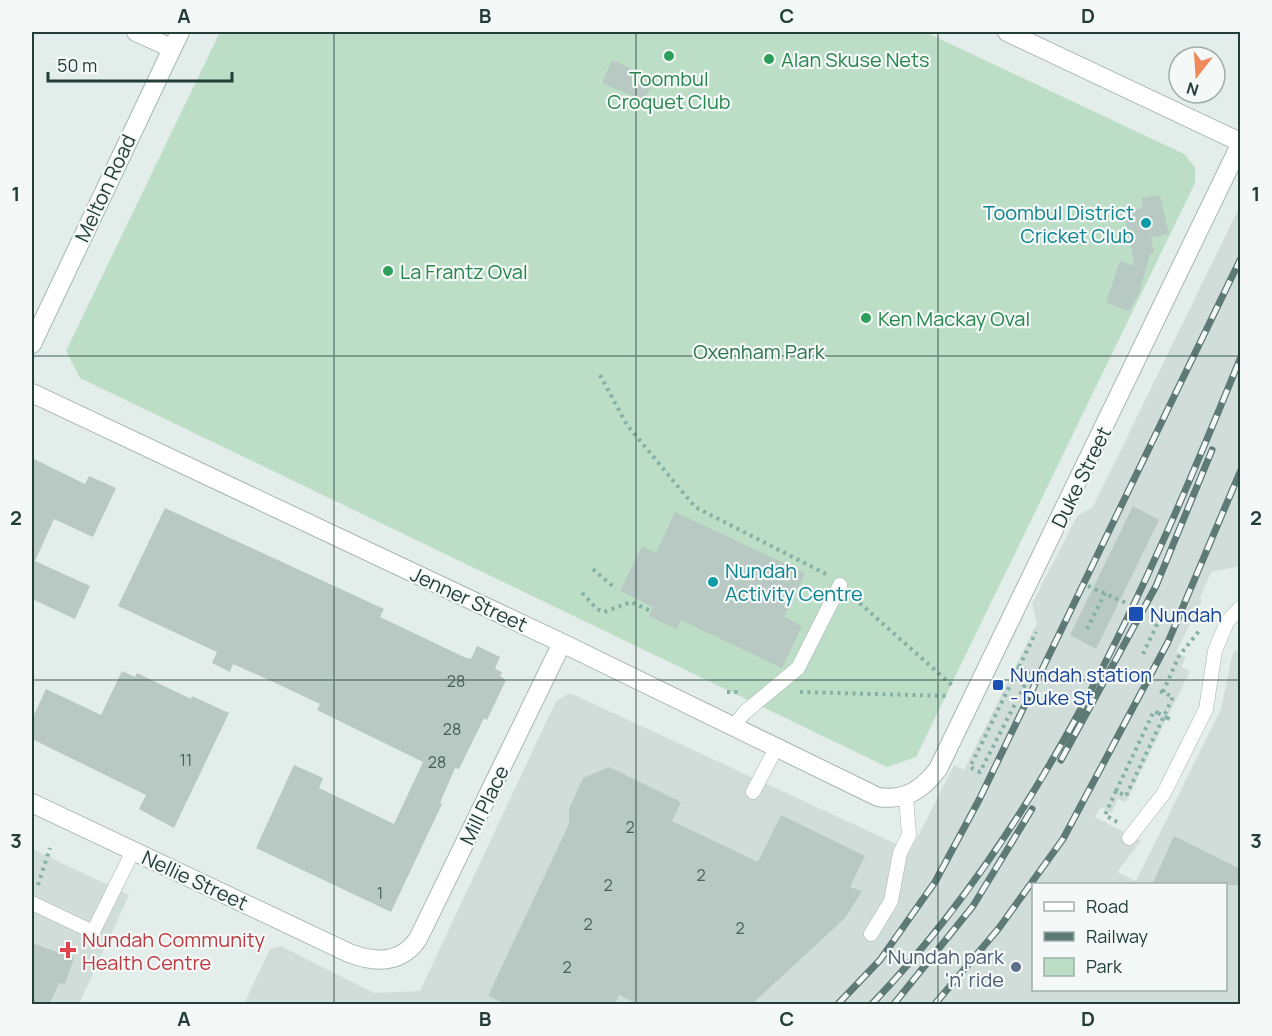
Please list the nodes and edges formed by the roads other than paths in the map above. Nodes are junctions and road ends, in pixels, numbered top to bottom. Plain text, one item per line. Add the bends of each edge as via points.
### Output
1 (136, 32) edge
2 (180, 32) edge
3 (1007, 32) edge
4 (171, 48) junction
5 (1240, 144) edge
6 (32, 344) edge
7 (32, 393) edge
8 (840, 585) road end
9 (1240, 608) edge
10 (562, 643) junction
11 (733, 727) junction
12 (776, 748) junction
13 (753, 792) dead end
14 (906, 797) junction
15 (32, 803) edge
16 (1130, 838) dead end
17 (133, 851) junction
18 (32, 903) edge
19 (871, 934) dead end
20 (395, 958) joint

1 - 4 street
2 - 4 street, Melton Road
3 - 5 street
4 - 6 street, Melton Road
5 - 14 street, Duke Street via 938,769
7 - 10 street, Jenner Street
8 - 11 lane via 798,668 745,712
9 - 16 lane via 1227,622 1215,651 1201,719 1164,793
10 - 11 street, Jenner Street
10 - 20 street, Mill Place via 418,939
11 - 12 street, Jenner Street
12 - 13 lane
12 - 14 street, Jenner Street via 878,797
14 - 19 lane via 909,835 900,854 891,901
15 - 17 street, Nellie Street
17 - 18 lane via 93,932
17 - 20 street, Nellie Street via 349,953 373,960

